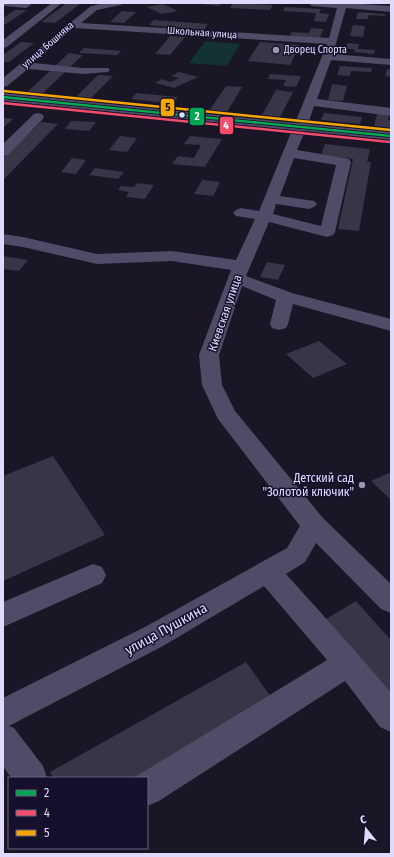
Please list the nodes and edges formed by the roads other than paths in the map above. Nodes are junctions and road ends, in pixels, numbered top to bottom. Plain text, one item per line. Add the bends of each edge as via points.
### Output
1 (5, 3) edge
2 (58, 3) edge
3 (118, 3) edge
4 (312, 3) edge
5 (343, 4) edge
6 (26, 5) dead end
7 (391, 9) edge
8 (31, 23) junction
9 (71, 26) junction
10 (3, 45) edge
11 (330, 49) junction
12 (391, 62) edge
13 (25, 65) junction
14 (104, 70) dead end
15 (83, 71) junction
16 (3, 84) edge
17 (4, 98) edge
18 (45, 102) junction
19 (310, 102) junction
20 (105, 108) junction
21 (391, 112) edge
22 (38, 117) junction
23 (300, 127) junction
24 (391, 136) edge
25 (3, 152) edge
26 (290, 153) junction
27 (271, 199) junction
28 (309, 204) dead end
29 (241, 213) dead end
30 (264, 216) junction
31 (3, 239) edge
32 (239, 272) junction
33 (286, 297) junction
34 (279, 324) dead end
35 (391, 325) edge
36 (314, 524) junction
37 (268, 572) junction
38 (93, 575) dead end
39 (391, 601) edge
40 (3, 615) edge
41 (348, 663) junction
42 (3, 714) edge
43 (391, 717) edge
44 (3, 739) edge
45 (30, 777) edge
46 (148, 788) edge

1 - 6 street
2 - 8 street
3 - 9 street, улица Бошняка via 94,8
4 - 5 street
5 - 7 street
5 - 11 street, Киевская улица
8 - 9 street, Школьная улица
8 - 10 street
9 - 11 street, Школьная улица
9 - 13 street, улица Бошняка
11 - 12 street, Школьная улица
11 - 19 street, Киевская улица
13 - 15 street
13 - 16 street, улица Бошняка
14 - 15 street
15 - 18 street
17 - 18 street
18 - 20 street
18 - 22 street via 29,113
19 - 21 street
19 - 23 street, Киевская улица
20 - 22 street via 85,117
20 - 23 street
22 - 25 street
23 - 24 street
23 - 26 street, Киевская улица
26 - 27 street, Киевская улица
26 - 30 street via 344,162 327,232
27 - 28 street
27 - 30 street, Киевская улица
29 - 30 street
30 - 32 street, Киевская улица
31 - 32 street via 97,259 172,256
32 - 33 street
32 - 36 street, Киевская улица via 209,355 212,386 226,414
33 - 34 street
33 - 35 street
36 - 37 street, улица Пушкина via 296,555
36 - 39 street, Киевская улица
37 - 41 street
37 - 42 street, улица Пушкина via 153,637
38 - 40 street
41 - 43 street
41 - 46 street
44 - 45 street

